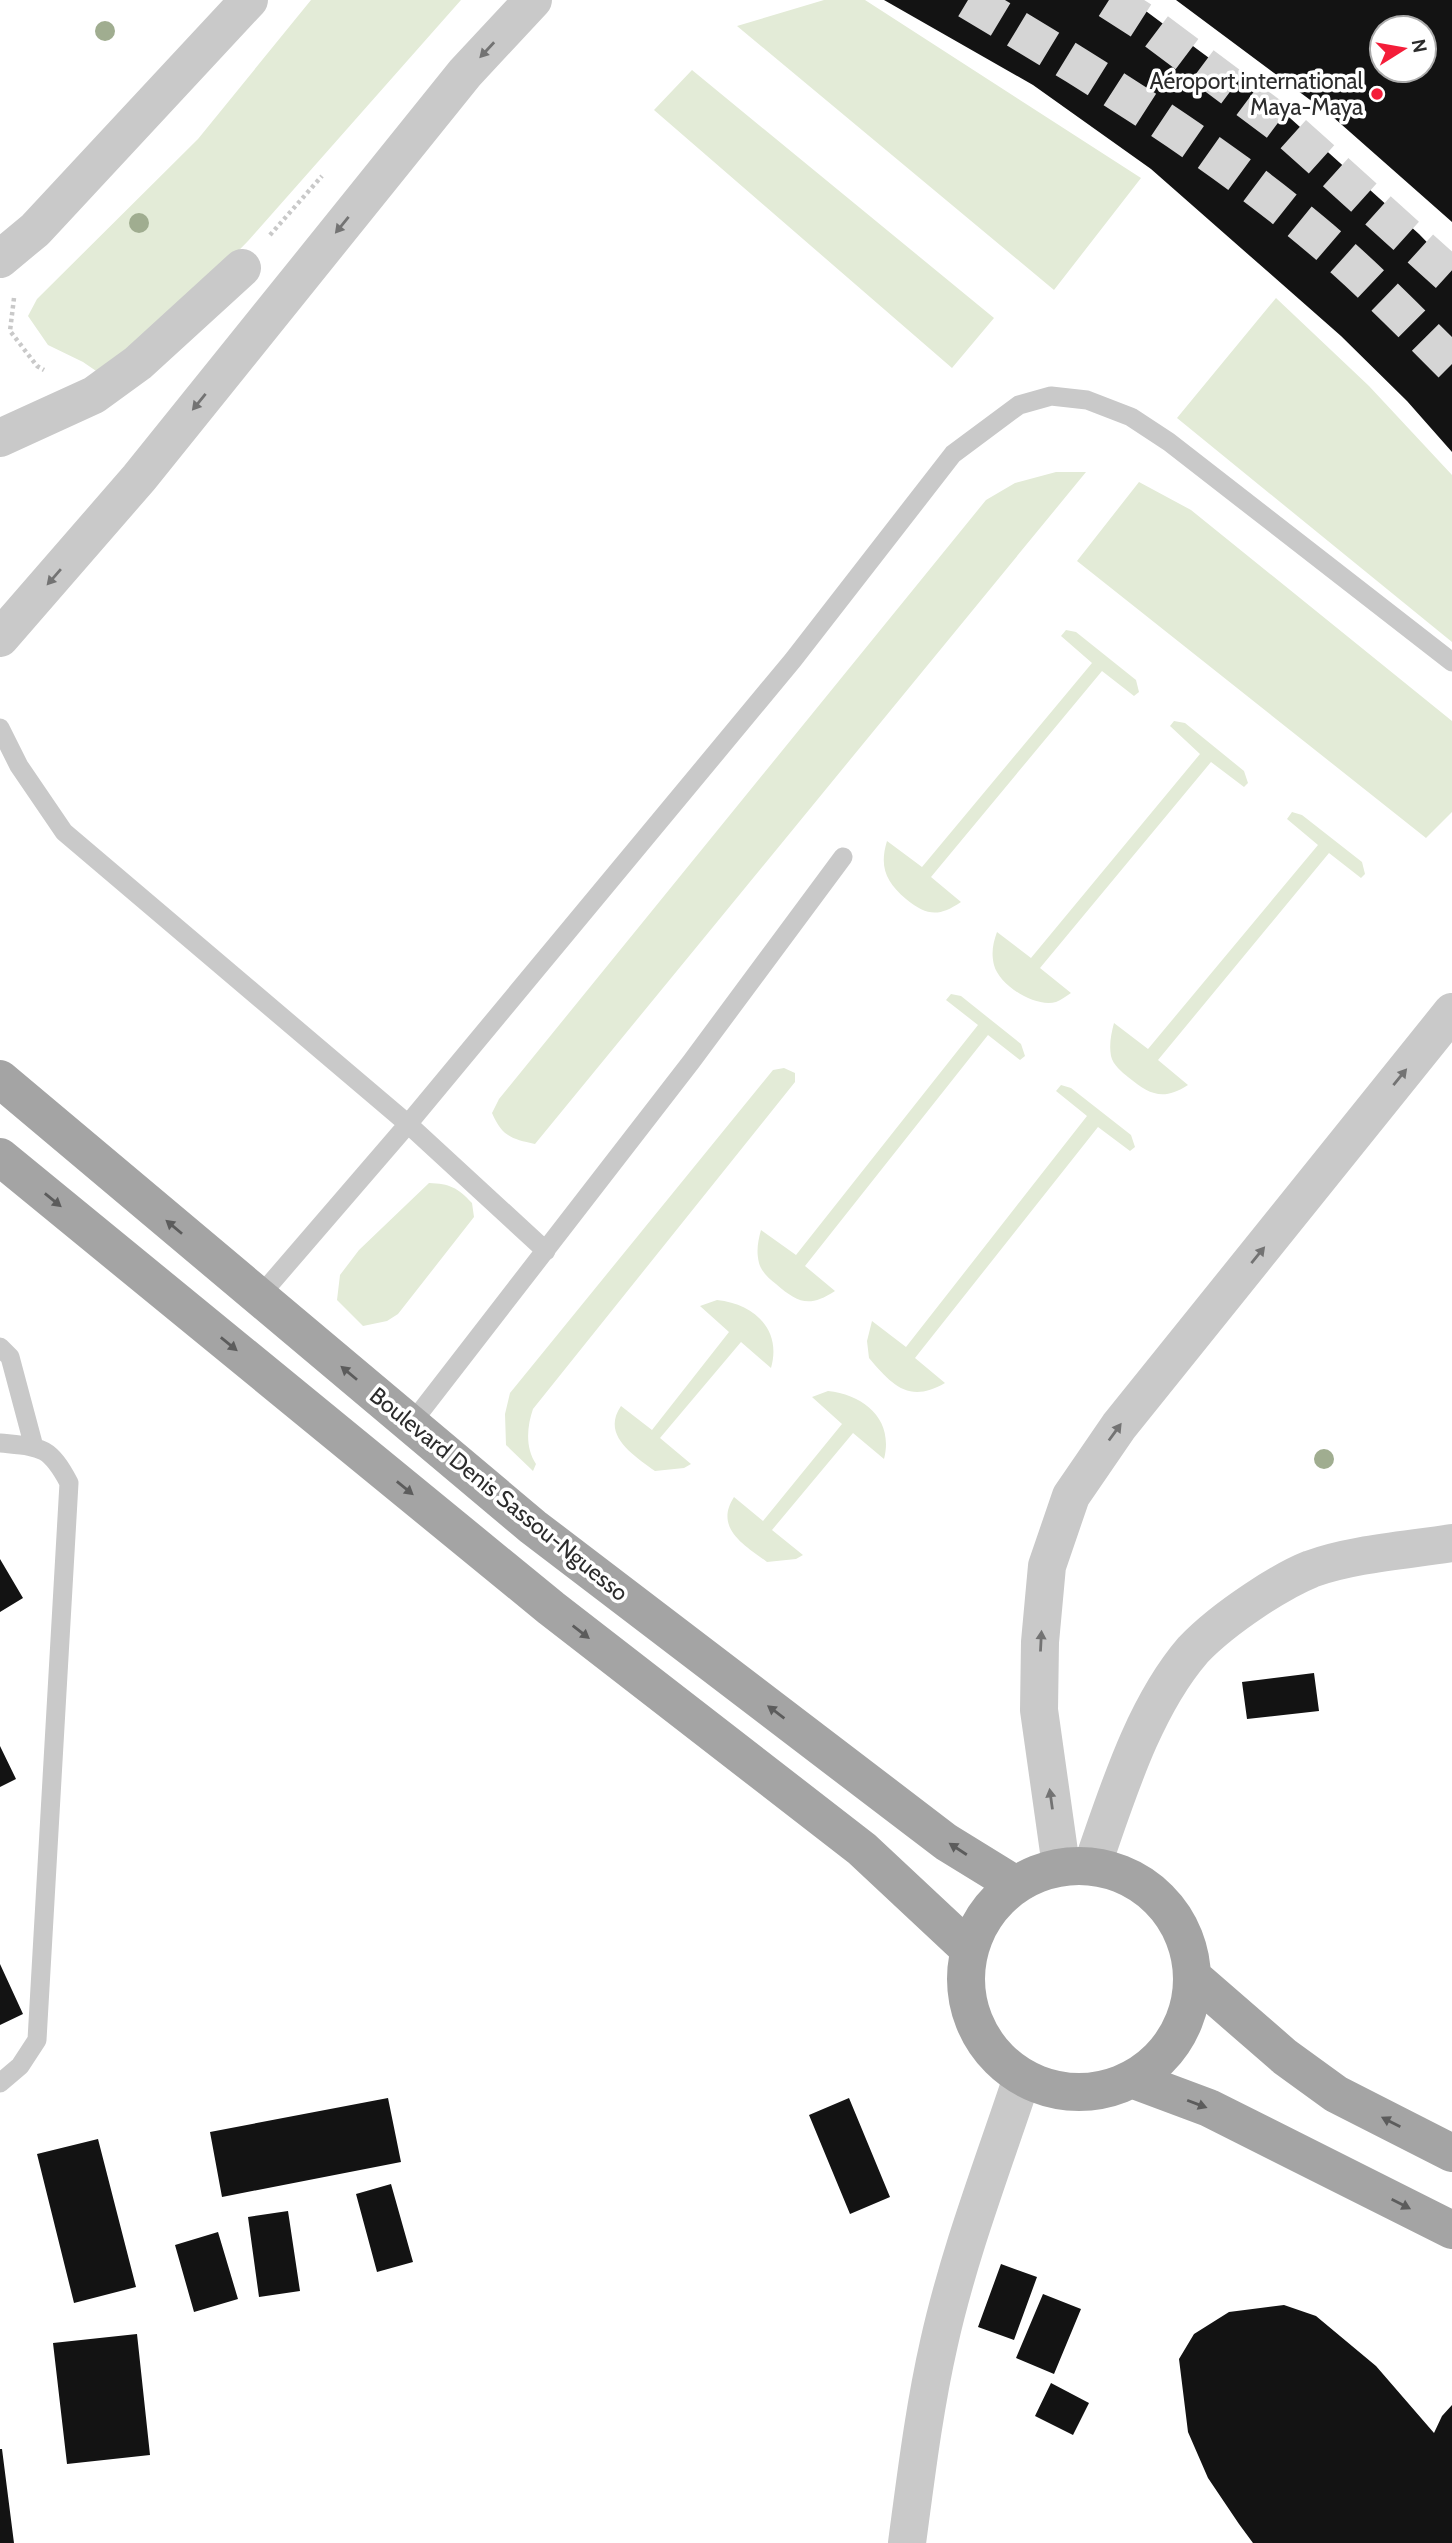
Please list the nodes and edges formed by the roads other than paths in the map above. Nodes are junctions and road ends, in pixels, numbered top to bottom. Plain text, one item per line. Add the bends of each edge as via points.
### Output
1 (249, 0) edge
2 (533, 0) edge
3 (0, 259) edge
4 (242, 268) dead end
5 (0, 438) edge
6 (0, 638) edge
7 (1452, 662) edge
8 (0, 728) edge
9 (843, 858) dead end
10 (1452, 1012) edge
11 (0, 1079) edge
12 (408, 1124) junction
13 (0, 1157) edge
14 (546, 1251) junction
15 (258, 1298) junction
16 (0, 1347) edge
17 (411, 1424) junction
18 (0, 1443) edge
19 (34, 1447) junction
20 (1452, 1543) edge
21 (1077, 1866) junction
22 (1016, 1885) junction
23 (970, 1950) junction
24 (1193, 1977) junction
25 (1023, 2078) junction
26 (1134, 2080) junction
27 (0, 2083) edge
28 (1452, 2153) edge
29 (1452, 2230) edge
30 (907, 2543) edge

1 - 3 street via 35,230
2 -> 6 street via 465,73 139,478
4 - 5 street via 138,363 94,395
7 - 12 lane via 1131,417 1075,398 1051,396 1019,405 953,454 793,660
8 - 12 lane via 19,766 64,832
9 - 14 lane
21 -> 10 street via 1039,1710 1047,1566 1071,1496 1119,1426
15 -> 11 main road, Boulevard Denis Sassou-Nguesso
12 - 14 lane
12 - 15 lane
13 -> 23 main road via 551,1608 862,1849
14 - 17 lane
17 -> 15 main road, Boulevard Denis Sassou-Nguesso
16 - 19 lane via 10,1357
22 -> 17 main road, Boulevard Denis Sassou-Nguesso via 946,1842 533,1527
18 - 19 lane
19 - 27 lane via 56,1459 69,1483 67,1534 37,2040 20,2066
20 - 21 street via 1312,1569 1234,1613 1194,1650 1167,1688
21 - 22 main road via 1038,1872
21 - 24 main road via 1115,1871 1163,1903 1182,1932
22 - 23 main road via 995,1902 979,1924
23 - 25 main road via 965,1979 981,2036 999,2060
24 - 26 main road via 1189,2008 1177,2037 1159,2061
28 -> 24 main road via 1336,2094 1285,2057
25 - 26 main road via 1078,2094
25 - 30 street via 964,2250 939,2340
26 -> 29 main road via 1221,2114

